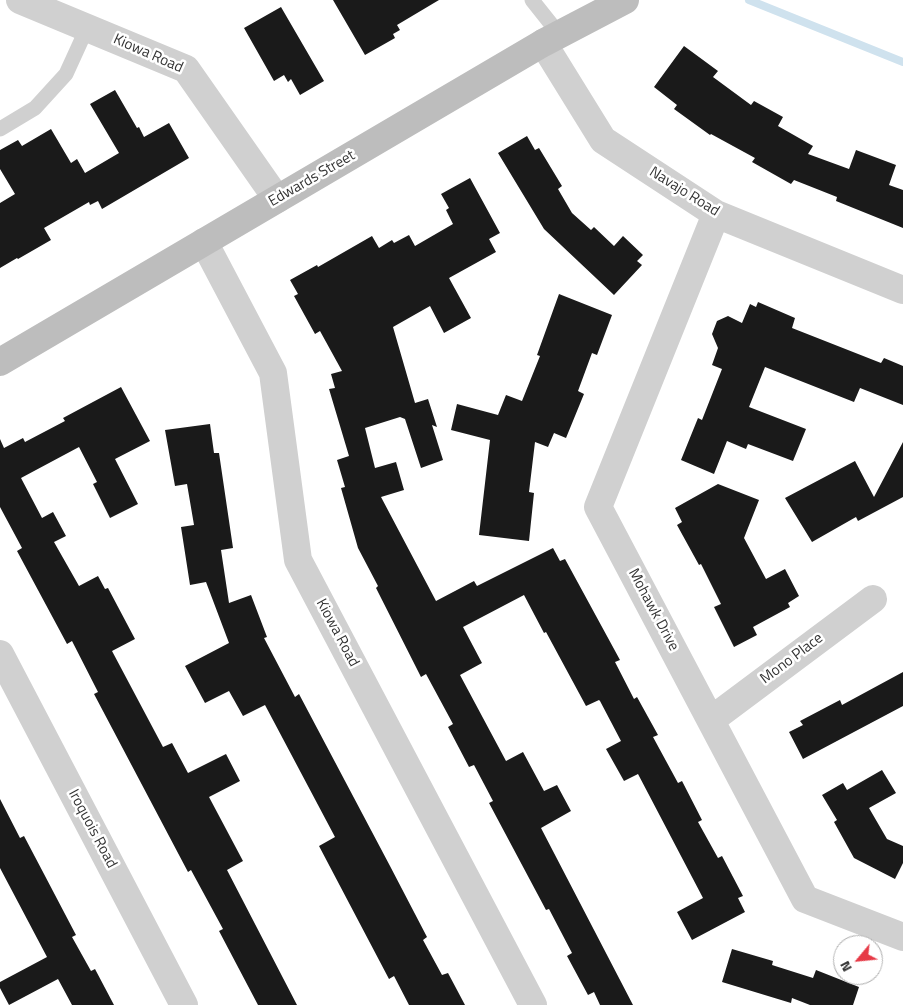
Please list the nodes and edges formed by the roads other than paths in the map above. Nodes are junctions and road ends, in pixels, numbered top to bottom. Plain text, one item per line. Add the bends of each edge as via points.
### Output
1 (20, 0) edge
2 (532, 0) edge
3 (625, 0) edge
4 (87, 28) junction
5 (551, 39) junction
6 (0, 129) edge
7 (277, 199) junction
8 (716, 214) junction
9 (204, 242) junction
10 (903, 290) edge
11 (0, 362) edge
12 (873, 599) dead end
13 (0, 654) edge
14 (712, 720) junction
15 (903, 937) edge
16 (184, 1005) edge
17 (533, 1005) edge

1 - 4 street, Kiowa Road
2 - 5 lane
3 - 5 street, Edwards Street
4 - 6 lane via 66,74 35,108
4 - 7 street, Kiowa Road via 186,69
5 - 7 street, Edwards Street
5 - 8 street, Navajo Road via 602,140
7 - 9 street, Edwards Street
8 - 10 street, Navajo Road
8 - 14 street, Mohawk Drive via 598,507
9 - 11 street, Edwards Street
9 - 17 street, Kiowa Road via 273,373 298,560
12 - 14 street, Mono Place
13 - 16 street, Iroquois Road
14 - 15 street, Mohawk Drive via 805,899

